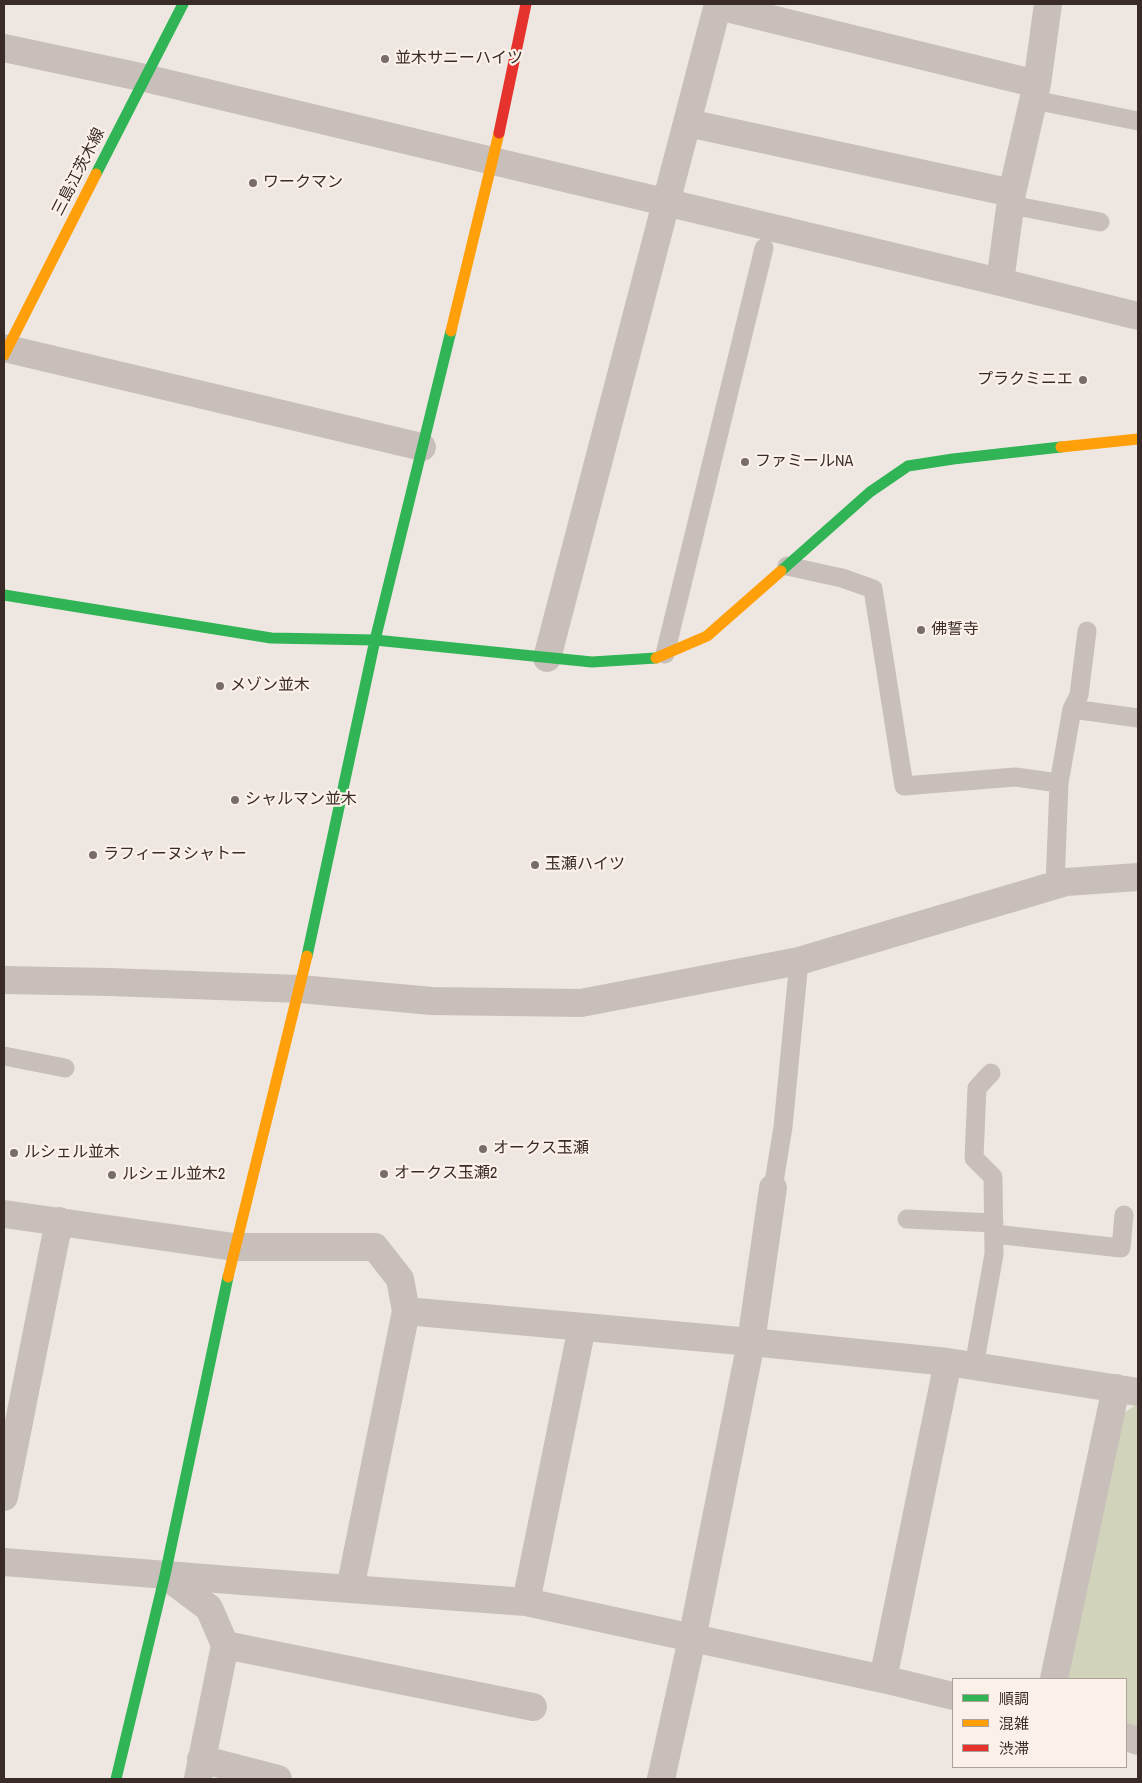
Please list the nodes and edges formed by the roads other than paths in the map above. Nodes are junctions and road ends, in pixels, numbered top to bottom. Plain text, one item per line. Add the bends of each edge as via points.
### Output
1 (184, 4) edge
2 (526, 4) edge
3 (1048, 4) edge
4 (718, 5) edge
5 (4, 48) edge
6 (146, 78) junction
7 (1035, 92) junction
8 (1138, 121) edge
9 (688, 123) junction
10 (492, 161) junction
11 (1011, 199) junction
12 (667, 203) junction
13 (1100, 222) dead end
14 (764, 248) dead end
15 (1000, 282) junction
16 (1138, 316) edge
17 (5, 350) edge
18 (1138, 439) edge
19 (422, 447) junction
20 (787, 566) junction
21 (4, 595) edge
22 (1087, 631) dead end
23 (375, 640) junction
24 (665, 654) junction
25 (547, 658) junction
26 (1072, 709) junction
27 (1138, 718) edge
28 (1059, 783) junction
29 (1138, 877) edge
30 (1055, 885) junction
31 (799, 961) junction
32 (4, 980) edge
33 (300, 989) junction
34 (4, 1056) edge
35 (65, 1068) dead end
36 (992, 1073) dead end
37 (773, 1188) joint
38 (4, 1214) edge
39 (1124, 1215) dead end
40 (906, 1219) dead end
41 (59, 1221) junction
42 (994, 1228) junction
43 (234, 1247) junction
44 (406, 1311) junction
45 (582, 1327) junction
46 (751, 1342) junction
47 (961, 1364) junction
48 (1127, 1390) edge
49 (4, 1497) edge
50 (4, 1562) edge
51 (165, 1575) junction
52 (350, 1589) junction
53 (526, 1602) junction
54 (692, 1639) junction
55 (225, 1645) junction
56 (1054, 1678) edge
57 (883, 1679) junction
58 (952, 1696) edge
59 (533, 1707) dead end
60 (200, 1769) edge
61 (116, 1779) edge
62 (278, 1779) edge
63 (661, 1779) edge

1 - 6 street, 三島江茨木線
2 - 10 street
3 - 7 street
4 - 7 street
4 - 9 street
5 - 6 street
6 - 10 street
6 - 17 street, 三島江茨木線
7 - 8 lane
7 - 11 street
9 - 11 street
9 - 12 street
10 - 12 street
10 - 19 street
11 - 13 lane
11 - 15 street
12 - 15 street
12 - 25 street
14 - 24 lane
15 - 16 street
17 - 19 street
18 - 20 street via 908,466 870,492
19 - 23 street
20 - 24 street via 707,636
20 - 28 lane via 842,578 873,589 904,786 1015,777
21 - 23 street via 271,638
22 - 26 lane via 1079,695
23 - 25 street
23 - 33 street
24 - 25 street via 656,658 592,662
26 - 27 lane
26 - 28 lane
28 - 30 lane
29 - 30 street
30 - 31 street
31 - 33 street via 581,1003 432,1001
31 - 37 lane via 783,1127
32 - 33 street
33 - 43 street
34 - 35 lane
36 - 42 lane via 977,1088 974,1158 993,1177
37 - 46 street
38 - 41 street
39 - 42 lane via 1121,1248
40 - 42 lane
41 - 43 street
41 - 49 street
42 - 47 lane via 994,1254
43 - 44 street via 375,1248 400,1279
43 - 51 street
44 - 45 street
44 - 52 street
45 - 46 street
45 - 53 street
46 - 47 street
46 - 54 street
47 - 48 street
47 - 57 street
48 - 56 street
50 - 51 street
51 - 52 street
51 - 55 street via 209,1608
51 - 61 street
52 - 53 street
53 - 54 street
54 - 57 street
54 - 63 street
55 - 59 street
55 - 60 street
57 - 58 street
60 - 62 street

